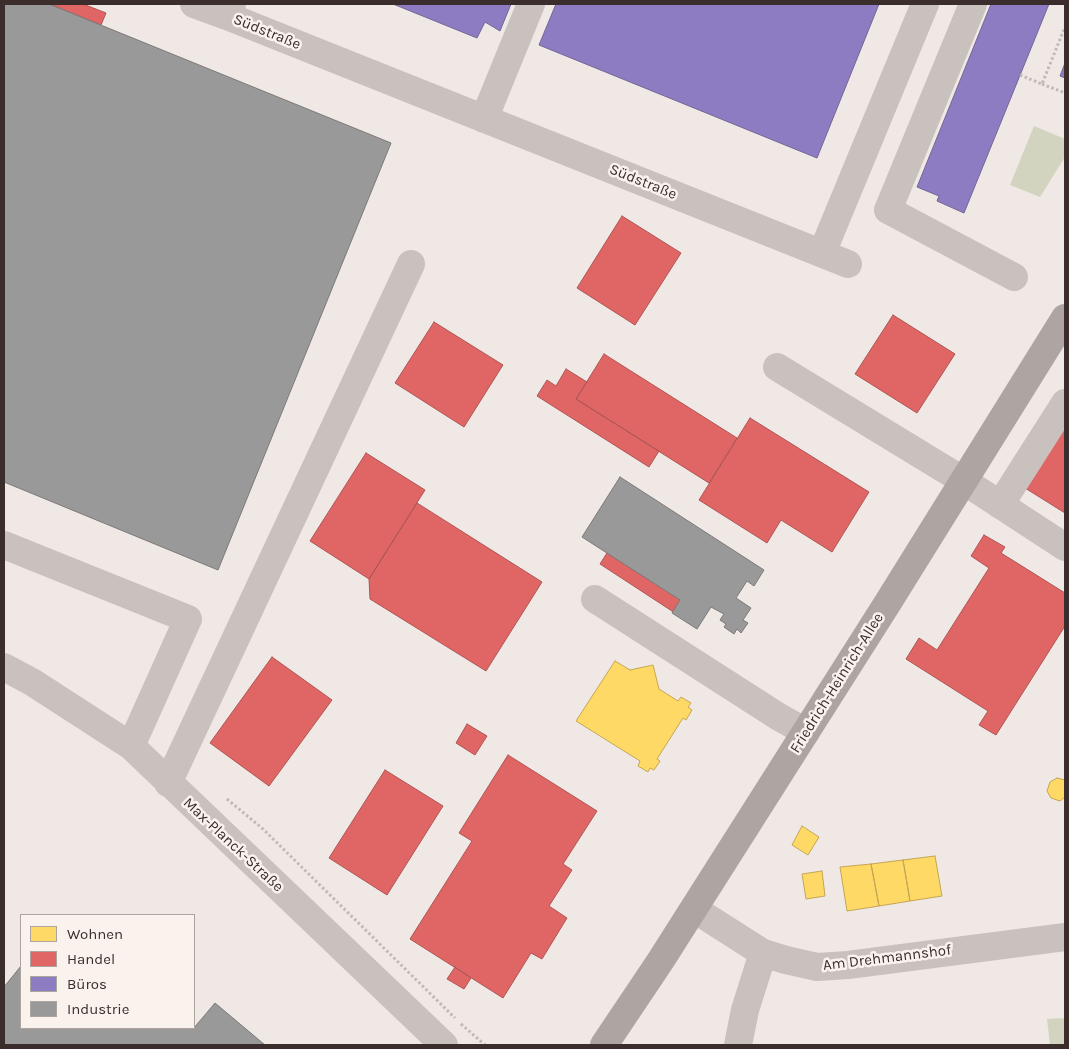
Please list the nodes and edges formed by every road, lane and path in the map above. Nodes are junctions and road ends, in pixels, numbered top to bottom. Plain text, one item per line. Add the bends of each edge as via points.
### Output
1 (194, 4) edge
2 (532, 4) edge
3 (925, 4) edge
4 (972, 4) edge
5 (230, 10) edge
6 (1065, 27) edge
7 (1020, 75) dead end
8 (1042, 84) junction
9 (1065, 93) edge
10 (484, 119) junction
11 (822, 253) junction
12 (411, 264) dead end
13 (848, 264) dead end
14 (1014, 277) dead end
15 (1065, 318) edge
16 (777, 367) dead end
17 (1065, 403) edge
18 (964, 481) junction
19 (1000, 505) junction
20 (4, 545) edge
21 (1065, 547) edge
22 (595, 599) dead end
23 (4, 667) edge
24 (806, 732) junction
25 (131, 746) junction
26 (168, 783) junction
27 (694, 909) junction
28 (1065, 937) edge
29 (763, 952) junction
30 (444, 1045) edge
31 (604, 1045) edge
32 (738, 1045) edge

1 - 5 street, Südstraße
2 - 10 street
3 - 11 street
4 - 14 street via 888,210
5 - 10 street, Südstraße
6 - 8 path
7 - 8 path
8 - 9 path
10 - 11 street, Südstraße
11 - 13 street, Südstraße
12 - 26 street
15 - 18 main road, Friedrich-Heinrich-Allee
16 - 18 street
17 - 19 street
18 - 19 street
18 - 24 main road, Friedrich-Heinrich-Allee
19 - 21 street
20 - 25 street via 188,619
22 - 24 street
23 - 25 street, Max-Planck-Straße
24 - 27 main road, Friedrich-Heinrich-Allee
25 - 26 street, Max-Planck-Straße
26 - 30 street, Max-Planck-Straße
27 - 29 street, Am Drehmannshof
27 - 31 main road, Friedrich-Heinrich-Allee
28 - 29 street, Am Drehmannshof via 817,967
29 - 32 street

